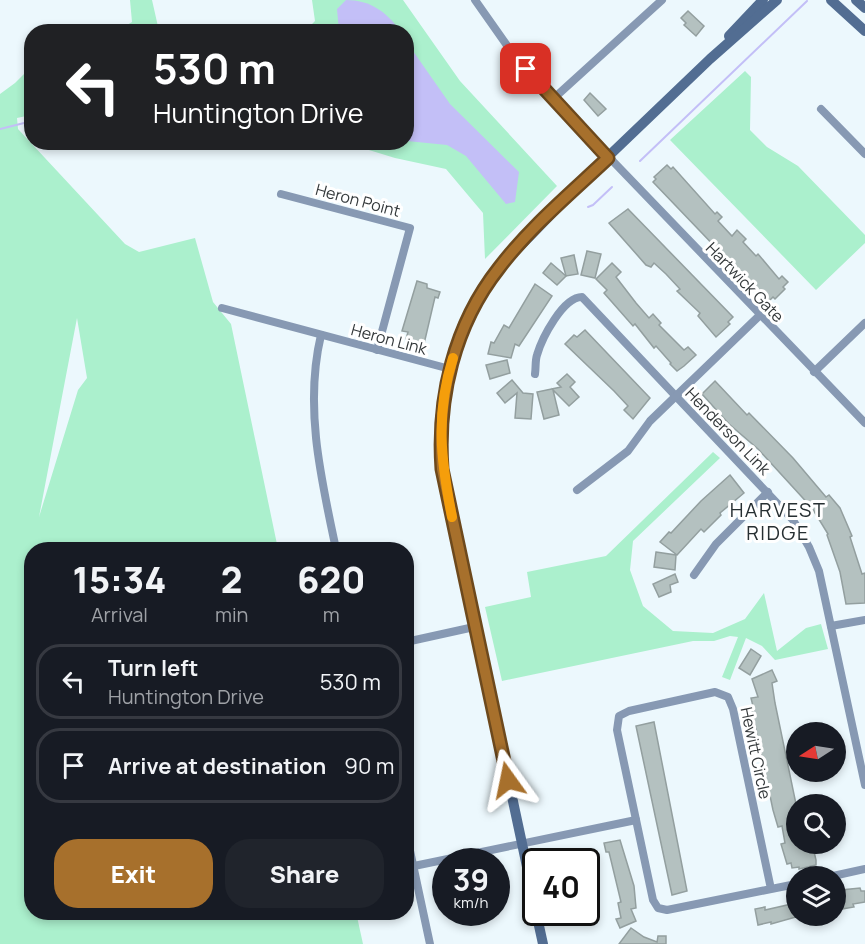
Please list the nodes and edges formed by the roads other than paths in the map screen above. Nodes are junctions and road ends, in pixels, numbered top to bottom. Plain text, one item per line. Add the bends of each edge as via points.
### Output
1 (662, 0) edge
2 (763, 0) edge
3 (777, 0) edge
4 (831, 0) edge
5 (856, 0) edge
6 (478, 1) edge
7 (865, 8) edge
8 (865, 31) edge
9 (710, 59) junction
10 (553, 99) junction
11 (821, 109) dead end
12 (865, 154) edge
13 (608, 158) junction
14 (281, 194) dead end
15 (222, 308) dead end
16 (759, 316) junction
17 (865, 323) edge
18 (321, 335) junction
19 (377, 350) junction
20 (450, 369) junction
21 (814, 372) junction
22 (535, 374) dead end
23 (675, 396) junction
24 (865, 423) edge
25 (577, 490) dead end
26 (768, 492) junction
27 (335, 542) edge
28 (694, 575) dead end
29 (865, 620) edge
30 (831, 626) junction
31 (474, 627) junction
32 (414, 640) edge
33 (865, 785) edge
34 (636, 820) junction
35 (522, 845) junction
36 (523, 848) edge
37 (414, 866) joint
38 (865, 869) edge
39 (846, 873) edge
40 (786, 886) edge
41 (771, 890) junction
42 (539, 926) edge
43 (430, 944) edge
44 (543, 944) edge

1 - 10 street
2 - 9 street
3 - 9 street
4 - 8 street
5 - 7 street
6 - 10 street, Hartwick Gate via 513,54
9 - 13 street
10 - 13 street, Hartwick Gate
11 - 12 street
13 - 16 street, Hartwick Gate
13 - 20 street via 499,268 471,311
14 - 19 street, Heron Point via 410,228
15 - 18 street, Heron Link
16 - 21 street, Hartwick Gate
16 - 23 street
17 - 21 street
18 - 19 street, Heron Link
18 - 27 street via 314,412 317,459
19 - 20 street, Heron Link
20 - 31 street via 440,419 442,469
21 - 24 street, Hartwick Gate
22 - 23 street, Henderson Link via 537,356 549,329 568,302 582,297
23 - 25 street via 623,455
23 - 26 street, Henderson Link
26 - 28 street via 716,544
26 - 30 street, Henderson Link via 793,520 809,547 819,571
29 - 30 street
30 - 33 street, Henderson Link
31 - 32 street
31 - 35 street
34 - 35 street
34 - 41 street, Hewitt Circle via 653,900 662,910
34 - 41 street, Hewitt Circle via 617,730 619,716 722,693 733,709
35 - 36 street
35 - 37 street
37 - 43 street
38 - 39 street
40 - 41 street, Hewitt Circle
42 - 44 street

